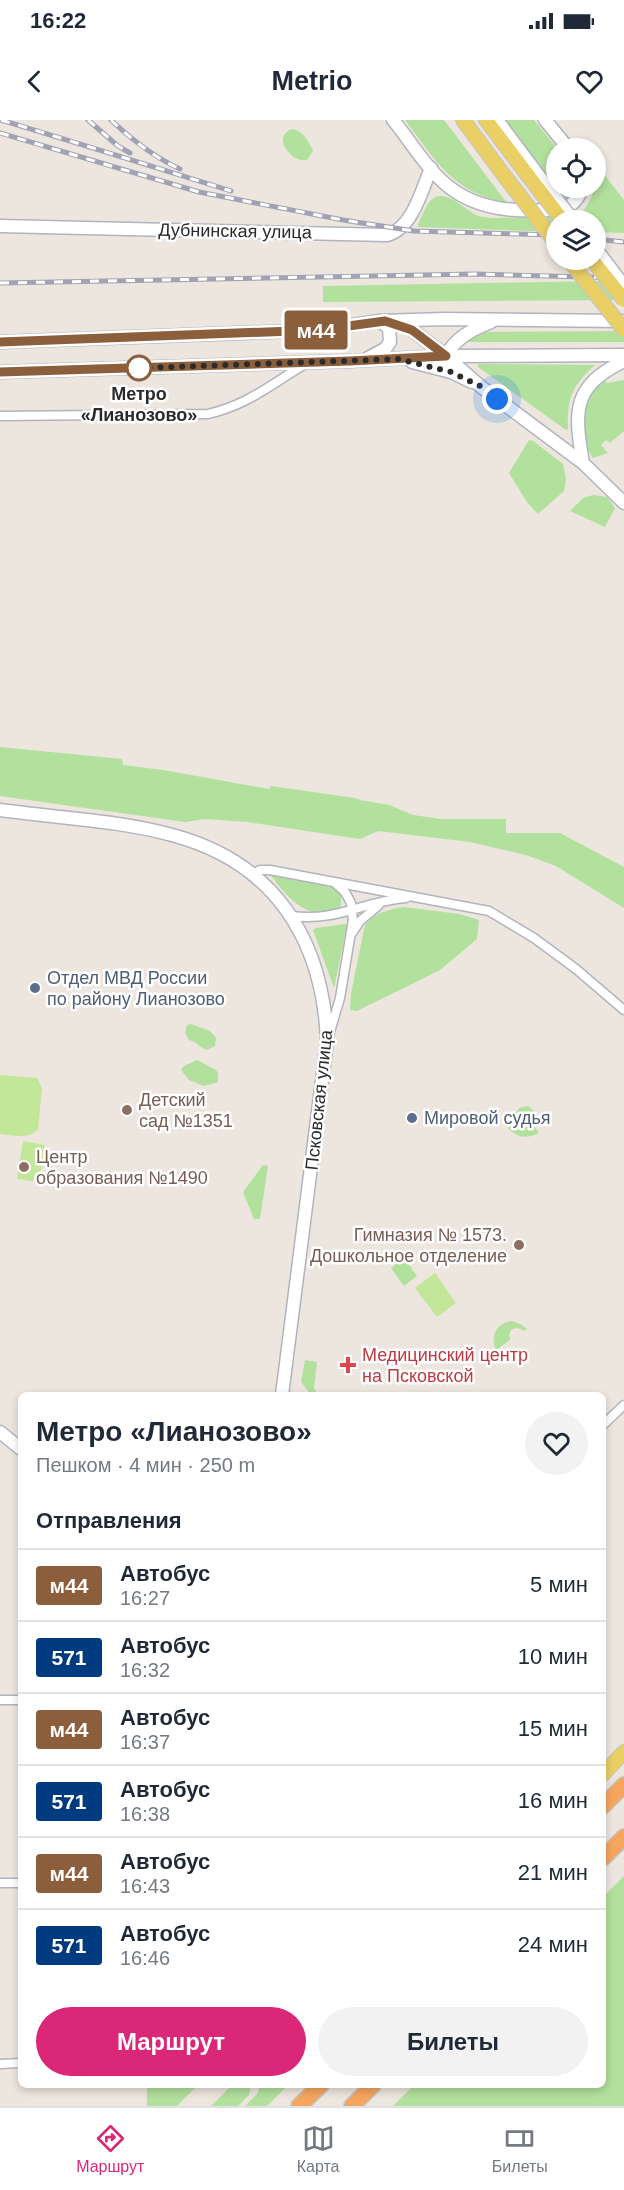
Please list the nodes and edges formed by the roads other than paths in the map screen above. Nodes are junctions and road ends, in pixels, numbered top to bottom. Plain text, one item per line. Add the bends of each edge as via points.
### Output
1 (393, 120) edge
2 (463, 120) edge
3 (486, 120) edge
4 (497, 120) edge
5 (544, 120) edge
6 (559, 138) edge
7 (431, 168) junction
8 (534, 176) junction
9 (577, 198) edge
10 (556, 210) edge
11 (564, 210) edge
12 (0, 226) edge
13 (546, 230) edge
14 (606, 262) edge
15 (577, 270) edge
16 (600, 270) edge
17 (624, 286) edge
18 (624, 300) edge
19 (495, 320) junction
20 (382, 321) junction
21 (624, 321) edge
22 (624, 330) edge
23 (0, 342) edge
24 (624, 355) edge
25 (446, 356) junction
26 (399, 359) junction
27 (361, 360) junction
28 (624, 361) edge
29 (310, 362) junction
30 (0, 372) edge
31 (451, 372) junction
32 (480, 386) junction
33 (0, 416) edge
34 (583, 463) junction
35 (624, 503) edge
36 (0, 810) edge
37 (252, 874) junction
38 (334, 882) junction
39 (418, 897) junction
40 (385, 902) junction
41 (352, 911) junction
42 (292, 916) junction
43 (352, 933) junction
44 (624, 1010) edge
45 (327, 1041) junction
46 (282, 1392) edge
47 (624, 1405) edge
48 (606, 1422) edge
49 (0, 1432) edge
50 (18, 1447) edge
51 (0, 1700) edge
52 (18, 1700) edge
53 (624, 1752) edge
54 (606, 1771) edge
55 (624, 1785) edge
56 (606, 1803) edge
57 (624, 1838) edge
58 (624, 1842) edge
59 (606, 1856) edge
60 (606, 1857) edge
61 (0, 1883) edge
62 (18, 1883) edge
63 (18, 2063) edge
64 (0, 2064) edge
65 (318, 2088) edge
66 (370, 2088) edge
67 (299, 2106) edge
68 (352, 2106) edge

1 - 7 main road
2 - 13 main road, bridge
3 - 8 main road
4 - 8 main road
5 - 6 main road
7 - 9 main road via 460,195 496,209 563,209
7 - 12 main road, Дубнинская улица via 409,218 387,235
8 - 10 main road, bridge
8 - 11 main road, bridge
14 - 17 main road, bridge
15 - 22 main road, bridge
16 - 18 main road, bridge
19 - 20 main road
19 - 21 main road
19 - 25 main road via 469,332
20 - 23 main road via 309,331
20 - 25 main road via 412,330
20 - 27 main road via 389,328 390,342 377,355
24 - 25 main road
25 - 26 main road
25 - 31 main road
25 - 32 main road
26 - 27 main road
26 - 31 main road
27 - 29 main road
28 - 34 main road via 593,381 582,397 577,419
29 - 30 main road
29 - 33 street via 258,396 208,414
31 - 32 main road
32 - 34 main road
34 - 35 main road
36 - 37 main road, Псковская улица via 130,825 171,834 210,847
37 - 38 street via 270,870
37 - 42 main road, Псковская улица
38 - 39 street
38 - 41 street via 345,892
39 - 40 street
39 - 44 street via 489,911 534,938
40 - 41 street
40 - 43 street via 368,913
41 - 42 street via 310,918
41 - 43 street
42 - 45 main road, Псковская улица via 321,987
43 - 45 street
45 - 46 main road, Псковская улица
47 - 48 street
49 - 50 main road
51 - 52 street
53 - 54 main road
55 - 56 highway
57 - 59 highway
58 - 60 highway
61 - 62 street
63 - 64 street
65 - 67 highway
66 - 68 highway

